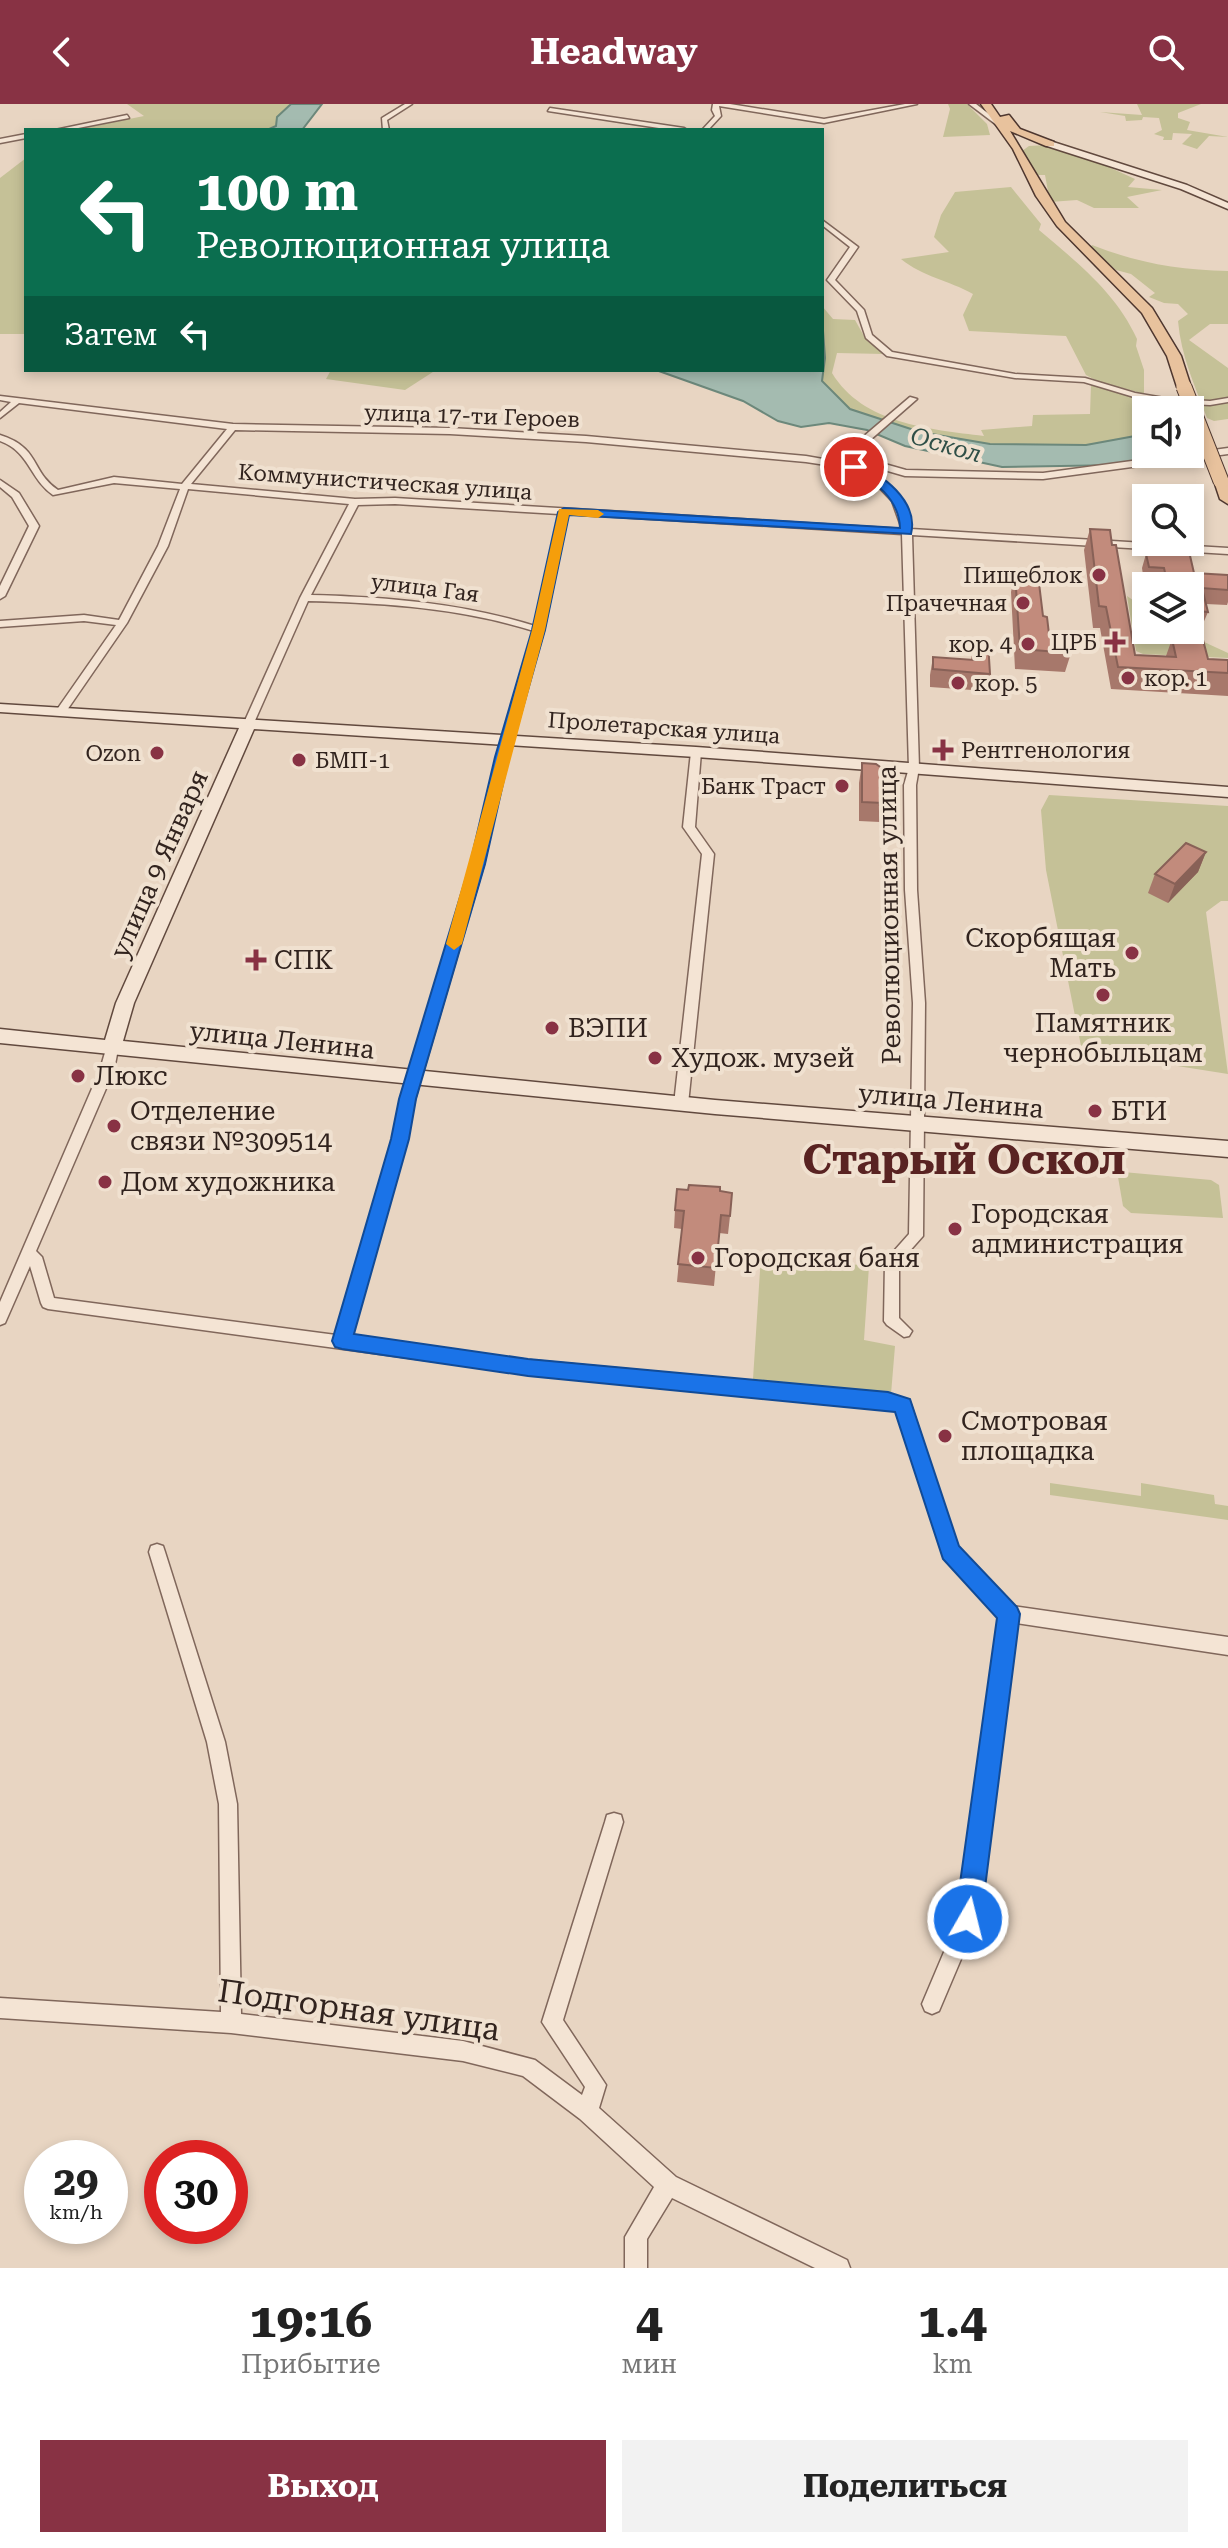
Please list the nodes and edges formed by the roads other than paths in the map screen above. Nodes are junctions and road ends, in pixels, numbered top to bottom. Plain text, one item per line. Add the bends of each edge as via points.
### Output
1 (409, 104) edge
2 (718, 104) edge
3 (914, 104) edge
4 (972, 104) edge
5 (986, 104) edge
6 (999, 104) edge
7 (894, 106) edge
8 (550, 110) dead end
9 (127, 117) dead end
10 (1002, 121) junction
11 (69, 128) edge
12 (386, 128) edge
13 (671, 128) edge
14 (707, 128) edge
15 (24, 136) edge
16 (0, 141) edge
17 (1050, 144) junction
18 (1018, 149) junction
19 (1228, 206) edge
20 (824, 224) edge
21 (826, 280) edge
22 (0, 398) edge
23 (19, 399) junction
24 (913, 399) dead end
25 (1228, 400) edge
26 (0, 416) edge
27 (233, 427) junction
28 (0, 438) edge
29 (1228, 451) edge
30 (846, 456) junction
31 (827, 462) junction
32 (0, 483) edge
33 (185, 486) junction
34 (1228, 499) edge
35 (355, 502) junction
36 (564, 512) junction
37 (907, 532) junction
38 (1228, 551) edge
39 (0, 596) edge
40 (305, 598) junction
41 (122, 623) junction
42 (0, 624) edge
43 (539, 630) junction
44 (0, 708) edge
45 (61, 711) junction
46 (248, 725) junction
47 (508, 740) junction
48 (696, 752) junction
49 (914, 768) junction
50 (1228, 792) edge
51 (0, 1036) edge
52 (112, 1049) junction
53 (414, 1079) junction
54 (681, 1104) junction
55 (918, 1125) junction
56 (1228, 1149) edge
57 (28, 1254) junction
58 (0, 1319) edge
59 (904, 1331) dead end
60 (342, 1341) junction
61 (157, 1552) dead end
62 (1009, 1614) junction
63 (1228, 1646) edge
64 (614, 1822) dead end
65 (932, 2004) dead end
66 (0, 2008) edge
67 (231, 2023) junction
68 (587, 2112) junction
69 (668, 2185) junction
70 (636, 2268) edge
71 (839, 2268) edge

1 - 12 street via 384,119
2 - 7 street via 824,121
2 - 14 street via 718,116
3 - 7 street
4 - 10 street
5 - 10 main road
6 - 10 main road
8 - 13 street
9 - 11 street
10 - 17 main road
10 - 18 main road
15 - 16 street
17 - 18 main road
17 - 19 main road via 1195,190
18 - 34 main road, bridge via 1061,224 1147,311 1174,356
20 - 21 street via 854,247
21 - 25 street via 860,310 869,336 890,354 1015,376 1085,380 1170,401
22 - 23 street, улица 17-ти Героев
23 - 26 street
23 - 27 street, улица 17-ти Героев
24 - 30 street
27 - 31 street, улица 17-ти Героев via 556,437
27 - 33 street
28 - 33 street, Коммунистическая улица via 25,449 48,489 56,493 114,480
29 - 30 street via 1043,476 905,473
30 - 31 street
31 - 37 street, улица 17-ти Героев via 854,467 888,487 906,517
32 - 39 street via 16,495 34,526
33 - 35 street, Коммунистическая улица
33 - 41 street via 163,546
35 - 36 street, Коммунистическая улица
35 - 40 street, улица 9 Января
36 - 37 street, Коммунистическая улица
36 - 43 street
37 - 38 street, Коммунистическая улица
37 - 49 street, Революционная улица
40 - 43 street, улица Гая via 437,607
40 - 46 street, улица 9 Января
41 - 42 street via 84,618
41 - 45 street
43 - 47 street
44 - 45 main road, Пролетарская улица
45 - 46 main road, Пролетарская улица
46 - 47 main road, Пролетарская улица
46 - 52 main road, улица 9 Января via 125,1003
47 - 48 main road, Пролетарская улица
47 - 53 street via 478,864
48 - 49 main road, Пролетарская улица
48 - 54 street via 689,827 708,854
49 - 50 main road, Пролетарская улица
49 - 55 street, Революционная улица via 911,890 919,1003
51 - 52 main road, улица Ленина
52 - 53 main road, улица Ленина
52 - 57 street, улица 9 Января
53 - 54 main road, улица Ленина
53 - 60 street
54 - 55 main road, улица Ленина
55 - 56 main road, улица Ленина
55 - 59 street, Революционная улица via 916,1236 892,1261 892,1321
57 - 58 street, улица 9 Января
57 - 60 street via 35,1257 48,1303
60 - 62 street via 528,1367 903,1405 950,1552
61 - 67 street via 216,1742 228,1804
62 - 63 street
62 - 65 street via 968,1919
64 - 68 street via 552,2022 596,2085
66 - 67 street, Подгорная улица
67 - 68 street, Подгорная улица via 489,2057 528,2067
68 - 69 street, Подгорная улица
69 - 70 street via 636,2237
69 - 71 street, Подгорная улица

